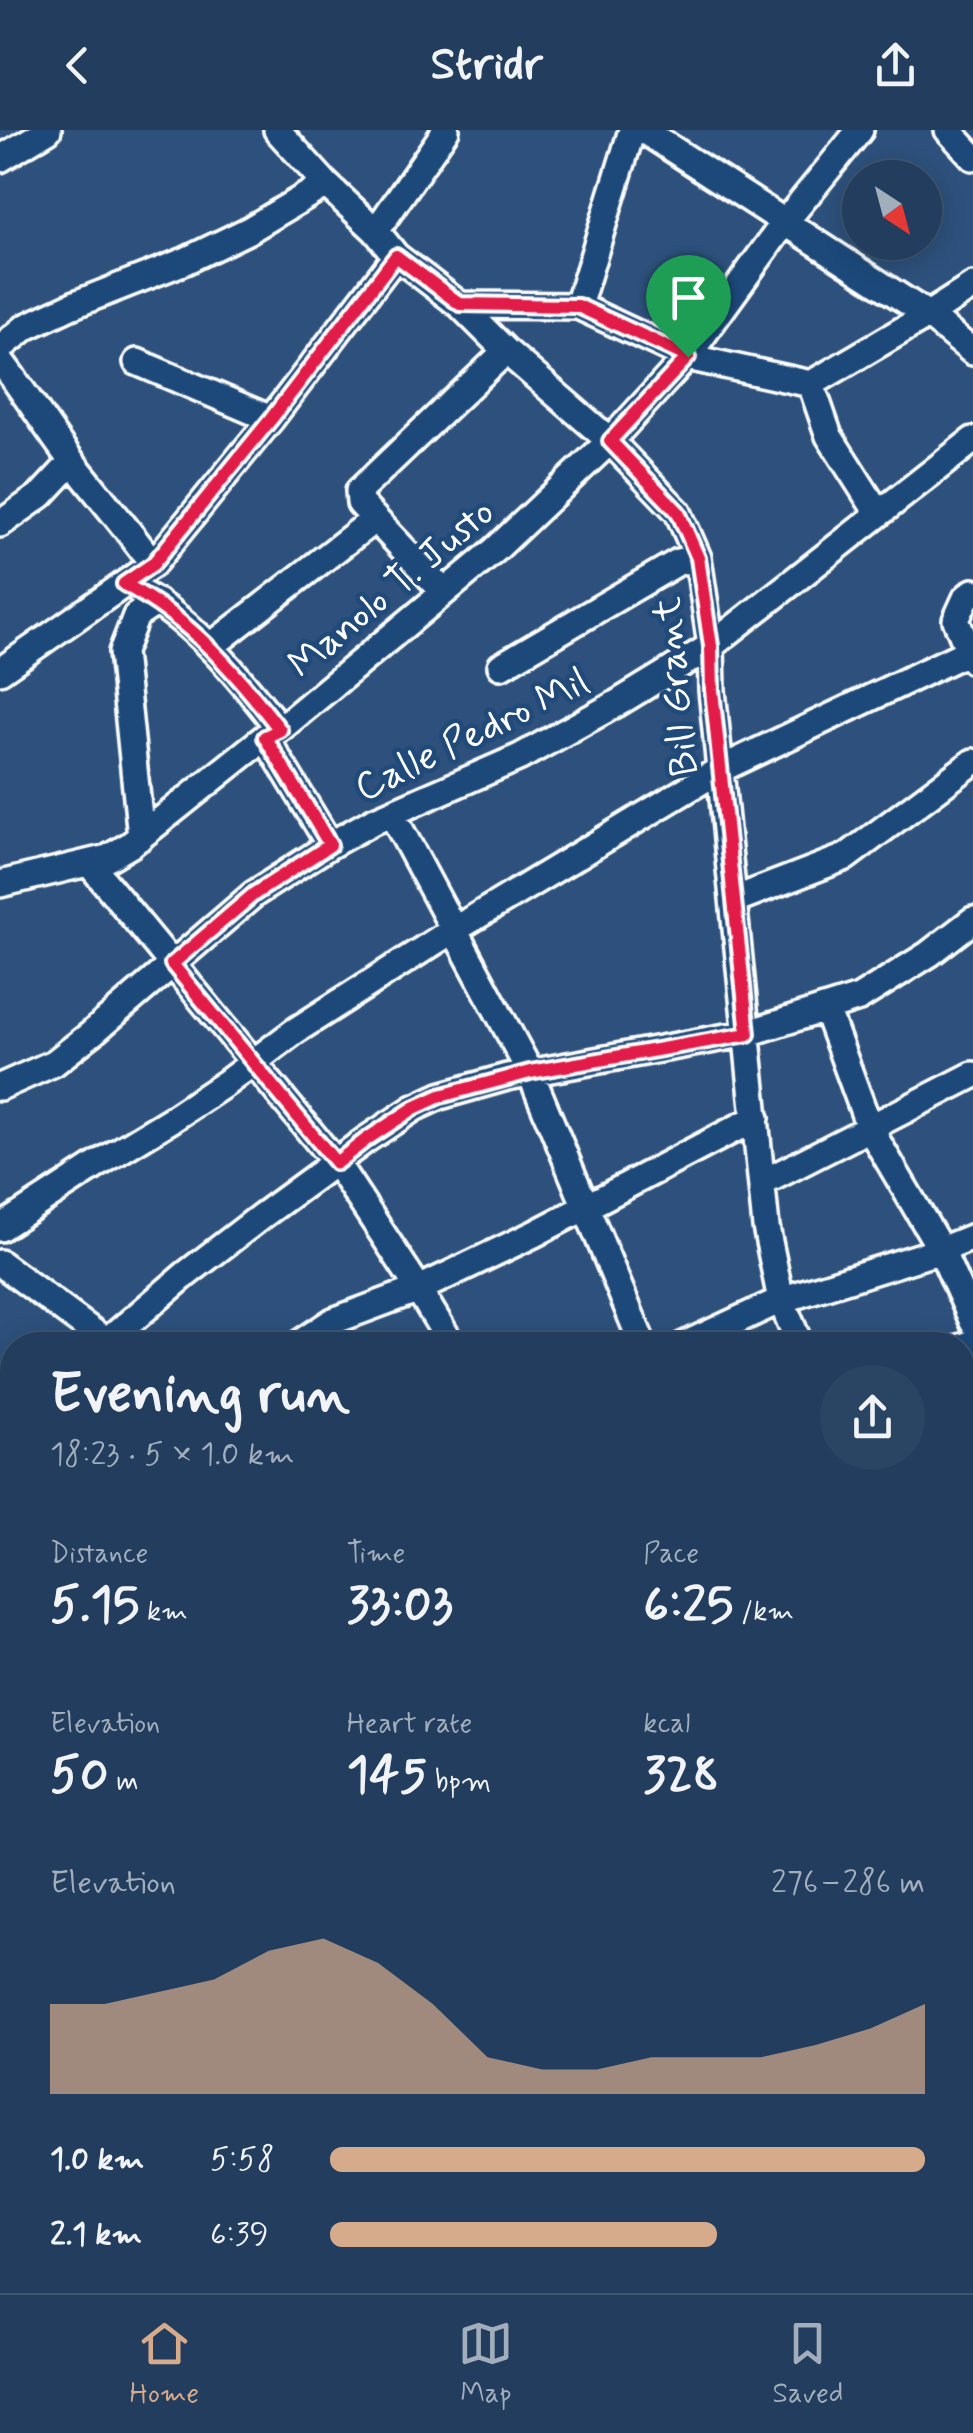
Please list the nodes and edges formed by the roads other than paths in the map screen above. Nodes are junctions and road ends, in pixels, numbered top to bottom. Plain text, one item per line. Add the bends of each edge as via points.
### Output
1 (48, 130) edge
2 (276, 130) edge
3 (446, 130) edge
4 (632, 130) edge
5 (643, 130) edge
6 (860, 130) edge
7 (948, 130) edge
8 (973, 158) edge
9 (0, 159) edge
10 (326, 184) junction
11 (784, 222) junction
12 (376, 230) junction
13 (396, 256) junction
14 (973, 286) edge
15 (460, 304) junction
16 (578, 306) junction
17 (928, 315) junction
18 (0, 348) edge
19 (506, 351) junction
20 (973, 352) edge
21 (688, 357) junction
22 (0, 360) edge
23 (137, 362) dead end
24 (811, 384) junction
25 (271, 419) junction
26 (973, 440) edge
27 (610, 441) junction
28 (72, 462) junction
29 (878, 513) junction
30 (375, 520) junction
31 (0, 524) edge
32 (697, 558) junction
33 (153, 564) junction
34 (124, 584) junction
35 (444, 592) junction
36 (973, 592) edge
37 (157, 602) junction
38 (210, 646) junction
39 (711, 646) junction
40 (971, 656) edge
41 (500, 666) dead end
42 (0, 672) edge
43 (272, 733) junction
44 (973, 762) edge
45 (721, 770) junction
46 (392, 814) junction
47 (141, 837) junction
48 (330, 845) junction
49 (89, 863) junction
50 (0, 884) edge
51 (734, 900) junction
52 (973, 920) edge
53 (454, 931) junction
54 (172, 964) junction
55 (826, 1009) junction
56 (748, 1034) junction
57 (254, 1063) junction
58 (530, 1072) junction
59 (973, 1075) edge
60 (2, 1084) edge
61 (756, 1118) junction
62 (870, 1129) junction
63 (336, 1163) junction
64 (762, 1182) junction
65 (586, 1207) junction
66 (0, 1228) edge
67 (973, 1238) edge
68 (941, 1250) junction
69 (0, 1263) edge
70 (418, 1289) junction
71 (781, 1300) junction
72 (973, 1322) edge
73 (91, 1332) edge
74 (121, 1332) edge
75 (317, 1332) edge
76 (444, 1332) edge
77 (638, 1332) edge
78 (712, 1332) edge
79 (795, 1332) edge

1 - 9 street
2 - 10 street, Bill Grant
3 - 12 street
4 - 16 street
5 - 11 street
6 - 11 street, Manolo T. Justo
7 - 8 street
10 - 12 street, Bill Grant
10 - 18 street via 201,253 26,327
11 - 17 street
11 - 21 street, Manolo T. Justo
12 - 13 street, Bill Grant
13 - 15 street, Bill Grant
13 - 25 street
14 - 17 street
15 - 16 street
15 - 19 street, Bill Grant
16 - 21 street
17 - 20 street
17 - 24 street
19 - 27 street, Bill Grant
19 - 30 street via 359,491
21 - 24 street
21 - 27 street, Manolo T. Justo
22 - 28 street
23 - 25 street
24 - 29 street via 829,436
25 - 33 street
26 - 29 street, Calle Pedro Mil
27 - 32 street, Bill Grant via 678,512
27 - 35 street, Manolo T. Justo
28 - 31 street via 41,496
28 - 33 street
29 - 39 street, Calle Pedro Mil
30 - 35 street
30 - 38 street
32 - 39 street, Bill Grant
32 - 41 street via 678,562
33 - 34 street
34 - 37 street
34 - 42 street
35 - 43 street, Manolo T. Justo
36 - 40 street via 956,620
37 - 38 street
37 - 47 street via 136,616 122,652
38 - 43 street via 245,684
39 - 45 street, Bill Grant
39 - 46 street, Calle Pedro Mil via 520,757
40 - 45 street
43 - 47 street, Manolo T. Justo
43 - 48 street
44 - 51 street via 846,857
45 - 51 street, Bill Grant
45 - 53 street
46 - 48 street, Calle Pedro Mil
46 - 53 street
47 - 49 street, Manolo T. Justo
48 - 54 street, Calle Pedro Mil via 254,894
49 - 50 street, Manolo T. Justo
49 - 54 street
51 - 56 street, Bill Grant
52 - 55 street via 859,998
53 - 57 street
53 - 58 street
54 - 57 street
54 - 60 street, Calle Pedro Mil via 54,1063
55 - 56 street
55 - 62 street
56 - 58 street
56 - 61 street, Bill Grant
57 - 63 street
57 - 66 street
58 - 63 street via 414,1108
58 - 65 street
59 - 62 street
61 - 64 street, Bill Grant
61 - 65 street
62 - 64 street
62 - 68 street
63 - 70 street
63 - 74 street
64 - 71 street, Bill Grant
65 - 70 street
65 - 77 street
67 - 68 street
68 - 71 street
68 - 72 street
69 - 73 street
70 - 75 street
70 - 76 street
71 - 78 street
71 - 79 street, Bill Grant

